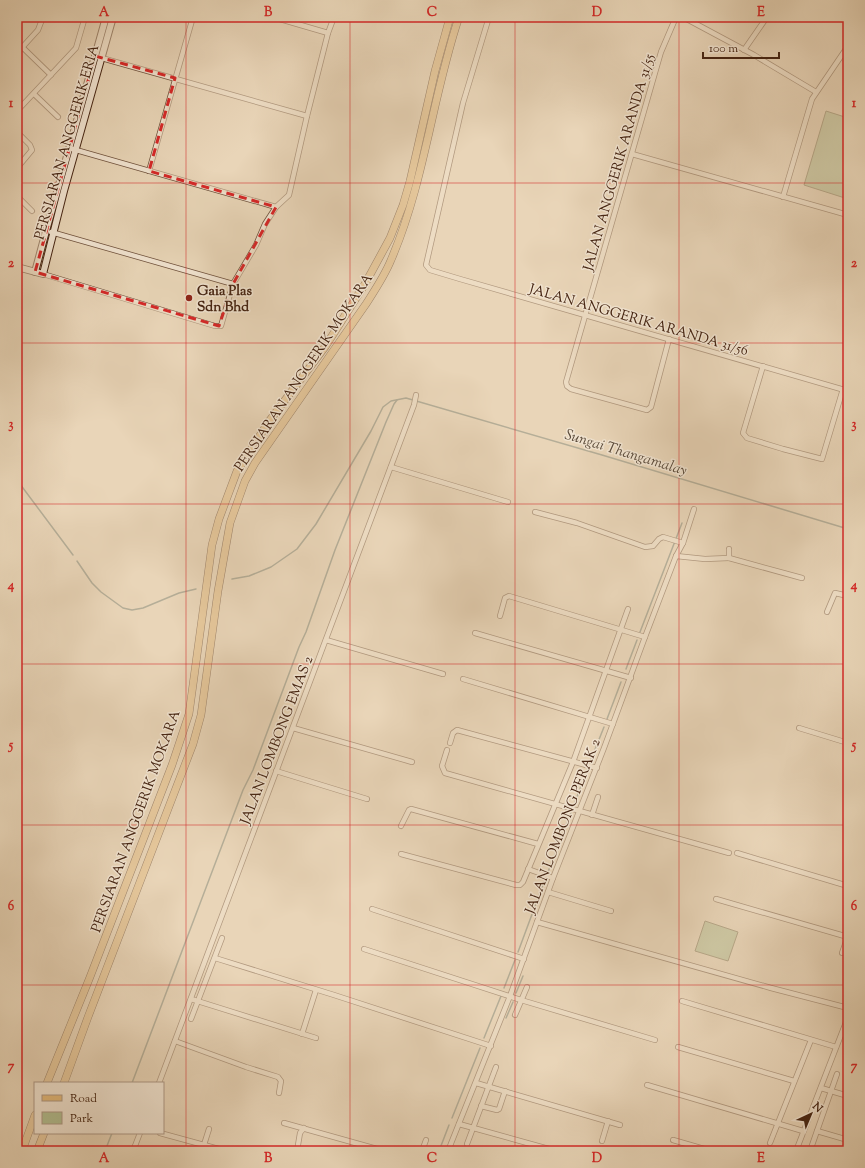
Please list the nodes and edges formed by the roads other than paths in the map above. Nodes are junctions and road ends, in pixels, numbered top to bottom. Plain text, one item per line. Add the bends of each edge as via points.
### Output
1 (43, 17) edge
2 (85, 17) edge
3 (106, 17) edge
4 (113, 17) edge
5 (193, 17) edge
6 (273, 17) edge
7 (334, 17) edge
8 (450, 17) edge
9 (459, 17) edge
10 (489, 17) edge
11 (676, 17) edge
12 (683, 17) edge
13 (767, 17) edge
14 (328, 33) junction
15 (17, 42) edge
16 (848, 46) edge
17 (23, 48) junction
18 (744, 50) junction
19 (17, 53) edge
20 (95, 56) junction
21 (102, 58) junction
22 (51, 75) junction
23 (175, 78) junction
24 (816, 92) junction
25 (34, 94) junction
26 (17, 111) edge
27 (306, 116) junction
28 (58, 117) dead end
29 (17, 132) edge
30 (69, 148) junction
31 (76, 150) junction
32 (632, 154) junction
33 (17, 168) edge
34 (149, 171) junction
35 (17, 196) edge
36 (783, 197) junction
37 (276, 207) junction
38 (32, 211) dead end
39 (848, 215) edge
40 (46, 230) junction
41 (53, 232) junction
42 (17, 266) edge
43 (36, 272) junction
44 (43, 274) junction
45 (233, 284) junction
46 (585, 315) junction
47 (669, 339) junction
48 (763, 366) junction
49 (846, 390) edge
50 (416, 395) dead end
51 (391, 467) junction
52 (508, 502) dead end
53 (694, 509) dead end
54 (535, 512) dead end
55 (680, 543) junction
56 (729, 549) dead end
57 (676, 556) junction
58 (729, 558) junction
59 (802, 578) dead end
60 (848, 596) edge
61 (628, 609) dead end
62 (827, 612) dead end
63 (500, 616) dead end
64 (620, 630) junction
65 (475, 633) dead end
66 (645, 637) junction
67 (326, 640) junction
68 (606, 670) junction
69 (443, 674) dead end
70 (630, 678) junction
71 (463, 679) dead end
72 (589, 716) junction
73 (613, 724) junction
74 (293, 728) junction
75 (799, 728) dead end
76 (450, 743) dead end
77 (848, 743) edge
78 (447, 750) dead end
79 (412, 762) dead end
80 (573, 762) junction
81 (597, 768) junction
82 (276, 772) junction
83 (598, 797) dead end
84 (367, 799) dead end
85 (555, 804) junction
86 (579, 811) junction
87 (592, 814) junction
88 (401, 826) dead end
89 (538, 844) junction
90 (729, 853) dead end
91 (737, 853) dead end
92 (401, 854) dead end
93 (528, 869) junction
94 (553, 878) junction
95 (848, 886) edge
96 (548, 892) junction
97 (716, 900) dead end
98 (372, 909) dead end
99 (611, 911) dead end
100 (537, 922) junction
101 (848, 936) edge
102 (222, 938) dead end
103 (364, 949) dead end
104 (842, 953) dead end
105 (215, 958) junction
106 (524, 959) junction
107 (527, 987) dead end
108 (316, 990) junction
109 (510, 996) junction
110 (191, 998) junction
111 (522, 1000) junction
112 (198, 1001) junction
113 (682, 1001) dead end
114 (848, 1008) edge
115 (514, 1015) dead end
116 (848, 1017) edge
117 (191, 1019) dead end
118 (302, 1034) junction
119 (316, 1038) dead end
120 (655, 1040) dead end
121 (811, 1040) junction
122 (175, 1041) junction
123 (491, 1046) junction
124 (678, 1047) dead end
125 (836, 1047) junction
126 (496, 1067) dead end
127 (837, 1074) dead end
128 (794, 1080) junction
129 (47, 1082) edge
130 (64, 1082) edge
131 (159, 1082) edge
132 (476, 1082) junction
133 (647, 1085) dead end
134 (488, 1086) junction
135 (821, 1088) junction
136 (505, 1091) junction
137 (831, 1091) junction
138 (279, 1093) dead end
139 (848, 1096) edge
140 (481, 1106) junction
141 (34, 1117) edge
142 (608, 1121) junction
143 (284, 1122) dead end
144 (459, 1124) junction
145 (777, 1124) junction
146 (620, 1125) dead end
147 (304, 1128) junction
148 (473, 1128) junction
149 (209, 1129) dead end
150 (803, 1131) junction
151 (816, 1131) junction
152 (44, 1134) edge
153 (140, 1134) edge
154 (164, 1134) edge
155 (426, 1140) dead end
156 (674, 1140) dead end
157 (848, 1140) edge
158 (602, 1141) dead end
159 (770, 1143) dead end
160 (467, 1144) dead end
161 (204, 1145) junction
162 (810, 1150) edge
163 (22, 1151) edge
164 (37, 1151) edge
165 (133, 1151) edge
166 (202, 1151) edge
167 (226, 1151) edge
168 (297, 1151) edge
169 (384, 1151) edge
170 (422, 1151) edge
171 (448, 1151) edge
172 (556, 1151) edge
173 (711, 1151) edge
174 (796, 1151) edge

1 - 17 street via 40,27
2 - 22 street via 76,48
3 - 20 street, PERSIARAN ANGGERIK ERIA
4 - 21 street, PERSIARAN ANGGERIK ERIA
5 - 23 street
6 - 14 street
7 - 14 street
8 - 129 main road, PERSIARAN ANGGERIK MOKARA via 410,181 398,219 384,249 325,347 270,420 237,471 228,492 212,545 189,714 169,772
9 - 130 main road, PERSIARAN ANGGERIK MOKARA via 443,72 418,183 391,261 366,304 245,481 230,523 201,715 193,744
10 - 46 street, JALAN ANGGERIK ARANDA 31/56 via 463,103 426,265 430,270
11 - 32 street, JALAN ANGGERIK ARANDA 31/55 via 661,52
12 - 18 street
13 - 18 street
14 - 27 street
15 - 17 street
16 - 24 street
17 - 19 street
17 - 22 street
18 - 24 street
20 - 21 street
20 - 30 street, PERSIARAN ANGGERIK ERIA
21 - 23 street
21 - 31 street, PERSIARAN ANGGERIK ERIA
22 - 25 street
23 - 27 street
23 - 34 street
24 - 36 street
25 - 26 street
25 - 28 street
27 - 37 street via 289,195
29 - 33 street via 32,150
30 - 31 street
30 - 40 street, PERSIARAN ANGGERIK ERIA
31 - 34 street
31 - 41 street, PERSIARAN ANGGERIK ERIA
32 - 36 street
32 - 46 street, JALAN ANGGERIK ARANDA 31/55
34 - 37 street
35 - 38 street
36 - 39 street
37 - 45 street
40 - 41 street
40 - 43 street, PERSIARAN ANGGERIK ERIA
41 - 44 street, PERSIARAN ANGGERIK ERIA
41 - 45 street
42 - 43 street
43 - 44 street
44 - 45 street via 217,326 221,326
46 - 47 street, JALAN ANGGERIK ARANDA 31/56
46 - 47 street, JALAN ANGGERIK ARANDA 31/55 via 566,382 567,386 578,391 650,409
47 - 48 street, JALAN ANGGERIK ARANDA 31/56
48 - 49 street, JALAN ANGGERIK ARANDA 31/56
48 - 49 street via 743,433 747,438 783,449 822,459
50 - 51 street, JALAN LOMBONG EMAS 2
51 - 52 street
51 - 67 street, JALAN LOMBONG EMAS 2
53 - 55 street, JALAN LOMBONG PERAK 2
54 - 55 street via 577,523 649,548 663,537
55 - 57 street, JALAN LOMBONG PERAK 2
56 - 58 street
57 - 58 street
57 - 66 street, JALAN LOMBONG PERAK 2
58 - 59 street
60 - 62 street via 835,593
61 - 64 street
63 - 64 street via 505,598 509,596
64 - 66 street
64 - 68 street
65 - 68 street
66 - 70 street, JALAN LOMBONG PERAK 2
67 - 69 street
67 - 74 street, JALAN LOMBONG EMAS 2
68 - 70 street
68 - 72 street
70 - 73 street, JALAN LOMBONG PERAK 2
71 - 72 street
72 - 73 street
72 - 80 street
73 - 81 street, JALAN LOMBONG PERAK 2
74 - 79 street
74 - 82 street, JALAN LOMBONG EMAS 2
75 - 77 street
76 - 80 street via 453,733 457,730
78 - 85 street via 442,766 445,772
80 - 81 street
80 - 85 street
81 - 86 street, JALAN LOMBONG PERAK 2
82 - 84 street
82 - 110 street, JALAN LOMBONG EMAS 2
83 - 87 street
85 - 86 street
85 - 89 street
86 - 87 street
86 - 94 street, JALAN LOMBONG PERAK 2
87 - 90 street
88 - 89 street via 410,809
89 - 93 street
91 - 95 street
92 - 93 street via 516,885 520,885
93 - 94 street
94 - 96 street, JALAN LOMBONG PERAK 2
96 - 99 street
96 - 100 street, JALAN LOMBONG PERAK 2
97 - 101 street
98 - 106 street
100 - 106 street, JALAN LOMBONG PERAK 2
100 - 114 street
101 - 104 street
102 - 105 street
103 - 109 street
105 - 108 street
105 - 112 street
106 - 109 street, JALAN LOMBONG PERAK 2
107 - 111 street
108 - 118 street
108 - 123 street
109 - 111 street
109 - 123 street, JALAN LOMBONG PERAK 2
110 - 112 street
110 - 122 street, JALAN LOMBONG EMAS 2
111 - 115 street
111 - 120 street
112 - 117 street
112 - 118 street
113 - 121 street
116 - 125 street
118 - 119 street
121 - 125 street
121 - 128 street
122 - 131 street, JALAN LOMBONG EMAS 2
122 - 138 street via 278,1078 281,1081
123 - 132 street, JALAN LOMBONG PERAK 2
124 - 128 street
125 - 135 street
126 - 134 street
127 - 137 street
128 - 145 street
132 - 134 street
132 - 144 street, JALAN LOMBONG PERAK 2
133 - 145 street
134 - 136 street
134 - 140 street
135 - 137 street
135 - 150 street
136 - 140 street via 499,1109
136 - 142 street
137 - 139 street
137 - 151 street
140 - 148 street
141 - 163 main road
142 - 146 street
142 - 158 street
143 - 147 street
144 - 148 street
144 - 171 street, JALAN LOMBONG PERAK 2
145 - 150 street
145 - 159 street
147 - 168 street via 300,1133
147 - 169 street
148 - 160 street
148 - 172 street
149 - 161 street
150 - 174 street
151 - 157 street
151 - 162 street
152 - 164 main road
153 - 165 street
154 - 161 street
155 - 170 street
156 - 173 street
161 - 166 street
161 - 167 street

